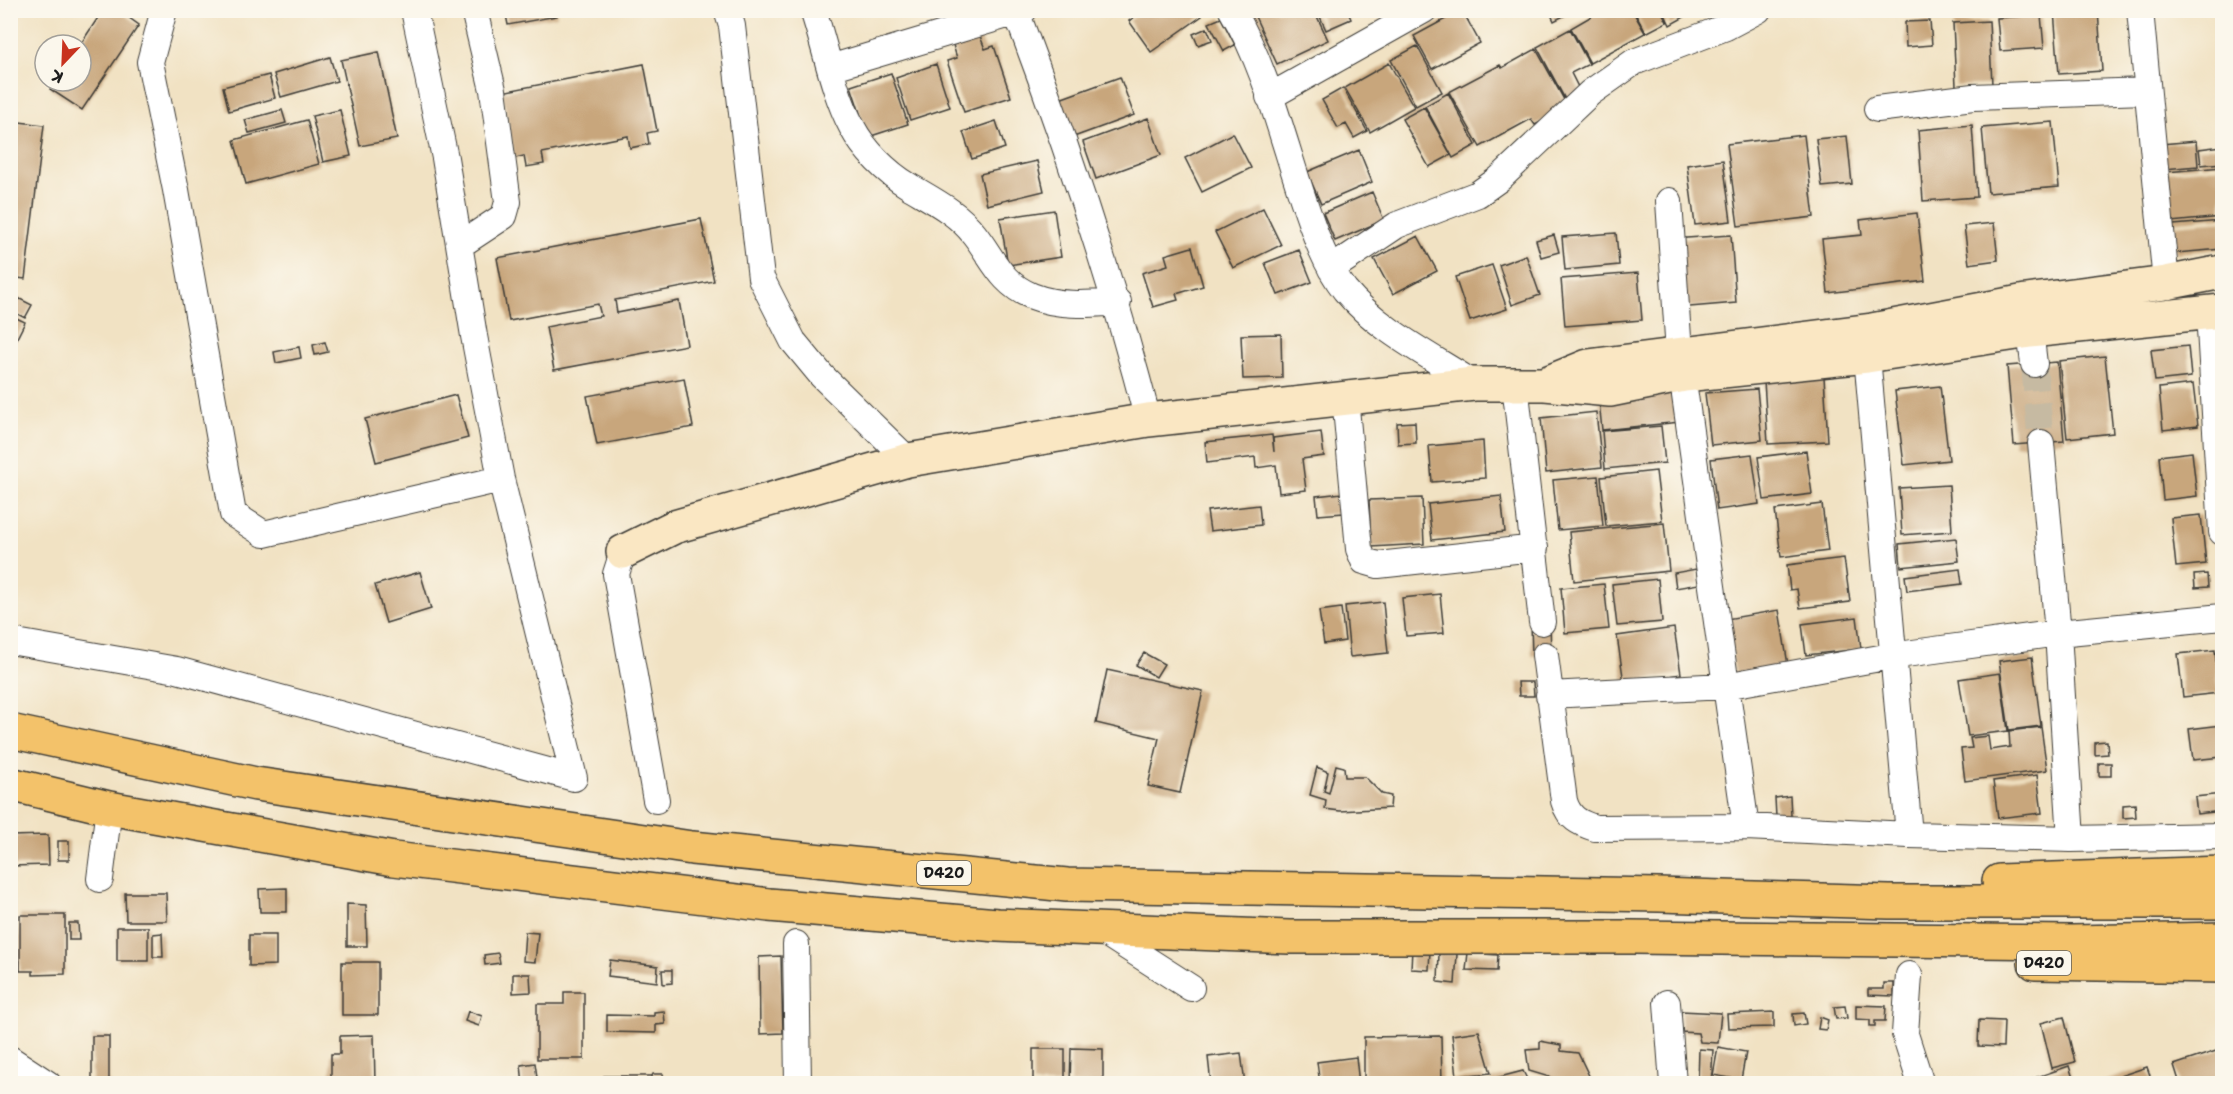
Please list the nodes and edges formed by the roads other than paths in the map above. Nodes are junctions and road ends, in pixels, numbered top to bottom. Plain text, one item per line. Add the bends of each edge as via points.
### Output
1 (165, 10) edge
2 (414, 10) edge
3 (474, 10) edge
4 (727, 10) edge
5 (813, 10) edge
6 (1232, 10) edge
7 (1424, 10) edge
8 (1758, 10) edge
9 (2140, 10) edge
10 (1021, 12) edge
11 (830, 68) junction
12 (2145, 91) junction
13 (1269, 97) junction
14 (1876, 109) dead end
15 (1669, 201) dead end
16 (460, 245) junction
17 (1331, 269) junction
18 (2223, 273) edge
19 (2166, 283) junction
20 (1118, 302) junction
21 (2216, 311) edge
22 (2028, 316) junction
23 (1867, 356) junction
24 (1681, 364) junction
25 (2034, 364) tunnel mouth
26 (1474, 384) junction
27 (1530, 384) junction
28 (1345, 397) junction
29 (1148, 420) junction
30 (2041, 443) tunnel mouth
31 (908, 460) junction
32 (501, 479) junction
33 (2223, 532) edge
34 (1535, 548) junction
35 (623, 552) joint
36 (2223, 617) edge
37 (1542, 622) dead end
38 (2058, 633) junction
39 (10, 641) edge
40 (1545, 655) dead end
41 (1891, 656) junction
42 (1725, 687) junction
43 (1549, 695) junction
44 (10, 731) edge
45 (10, 784) edge
46 (656, 800) dead end
47 (109, 808) junction
48 (1746, 827) junction
49 (1909, 835) junction
50 (2223, 836) edge
51 (2071, 839) junction
52 (2223, 873) edge
53 (100, 879) dead end
54 (1889, 902) junction
55 (2223, 902) edge
56 (1099, 929) junction
57 (1868, 939) junction
58 (2223, 939) edge
59 (796, 944) dead end
60 (2223, 966) edge
61 (1909, 975) dead end
62 (1191, 988) dead end
63 (1667, 1003) dead end
64 (10, 1059) edge
65 (48, 1083) edge
66 (798, 1083) edge
67 (1673, 1083) edge
68 (1921, 1083) edge

1 - 32 street via 150,63 177,190 233,514 264,534
2 - 16 street
3 - 16 street via 493,90 508,202 504,216
4 - 31 street via 761,278 793,341 822,376
5 - 11 street
6 - 13 street
7 - 13 street
8 - 17 street via 1726,27 1634,62 1590,93 1478,194 1397,225
9 - 12 street
10 - 11 street
10 - 20 street
11 - 20 street via 852,128 871,154 906,185 941,203 974,234 1013,287 1050,302
12 - 14 street via 1973,97
12 - 19 street
13 - 17 street via 1318,242
15 - 24 street
16 - 32 street
17 - 26 street via 1364,310
18 - 19 street
19 - 22 street
20 - 29 street
21 - 22 street
21 - 33 street
22 - 23 street
22 - 24 street via 1872,330
22 - 25 street
23 - 24 street
23 - 41 street
24 - 27 street via 1588,366
24 - 42 street
26 - 27 street
26 - 28 street
27 - 34 street
28 - 29 street
28 - 34 street via 1359,549 1364,561 1378,565
29 - 31 street
30 - 38 street
31 - 35 street via 674,527
32 - 39 street via 574,778 177,670
34 - 37 street
35 - 46 street via 616,574
36 - 38 street
38 - 41 street
38 - 51 street
40 - 43 street
41 - 42 street
41 - 49 street
42 - 43 street
42 - 48 street
43 - 48 street via 1564,801 1567,812 1579,823 1610,830
44 - 54 highway, D420 via 256,784 692,848 1067,885
45 - 47 highway, D420
47 - 53 street
47 - 56 highway, D420 via 384,857 589,884 769,905
48 - 49 street
49 - 51 street
50 - 51 street
52 - 54 highway, D420 via 1950,883
54 - 55 highway
56 - 57 highway, D420 via 1289,937
56 - 62 street
57 - 58 highway
57 - 60 highway, D420 via 1958,960
59 - 66 street
61 - 68 street via 1905,1034
63 - 67 street
64 - 65 street

